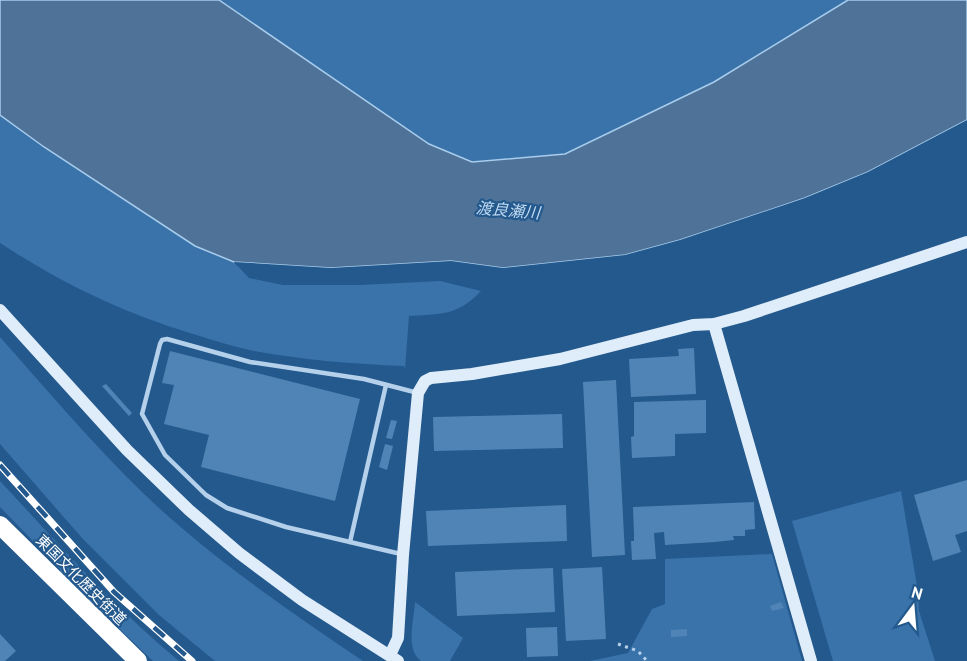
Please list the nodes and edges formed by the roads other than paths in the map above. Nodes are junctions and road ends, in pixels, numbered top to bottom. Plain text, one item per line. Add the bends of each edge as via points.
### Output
1 (967, 242) edge
2 (0, 310) edge
3 (714, 324) junction
4 (386, 385) junction
5 (418, 393) junction
6 (0, 525) edge
7 (350, 542) junction
8 (403, 555) junction
9 (394, 658) edge
10 (138, 661) edge
11 (811, 661) edge

1 - 3 street
2 - 9 street via 127,450 189,510 302,600
3 - 5 street via 693,325 560,359 431,378
3 - 11 street
4 - 5 lane
4 - 7 lane
4 - 7 lane via 250,362 167,339 160,344 142,414 165,455 206,495 227,508
5 - 8 street
6 - 10 highway, 東国文化歴史街道
7 - 8 lane
8 - 9 street

